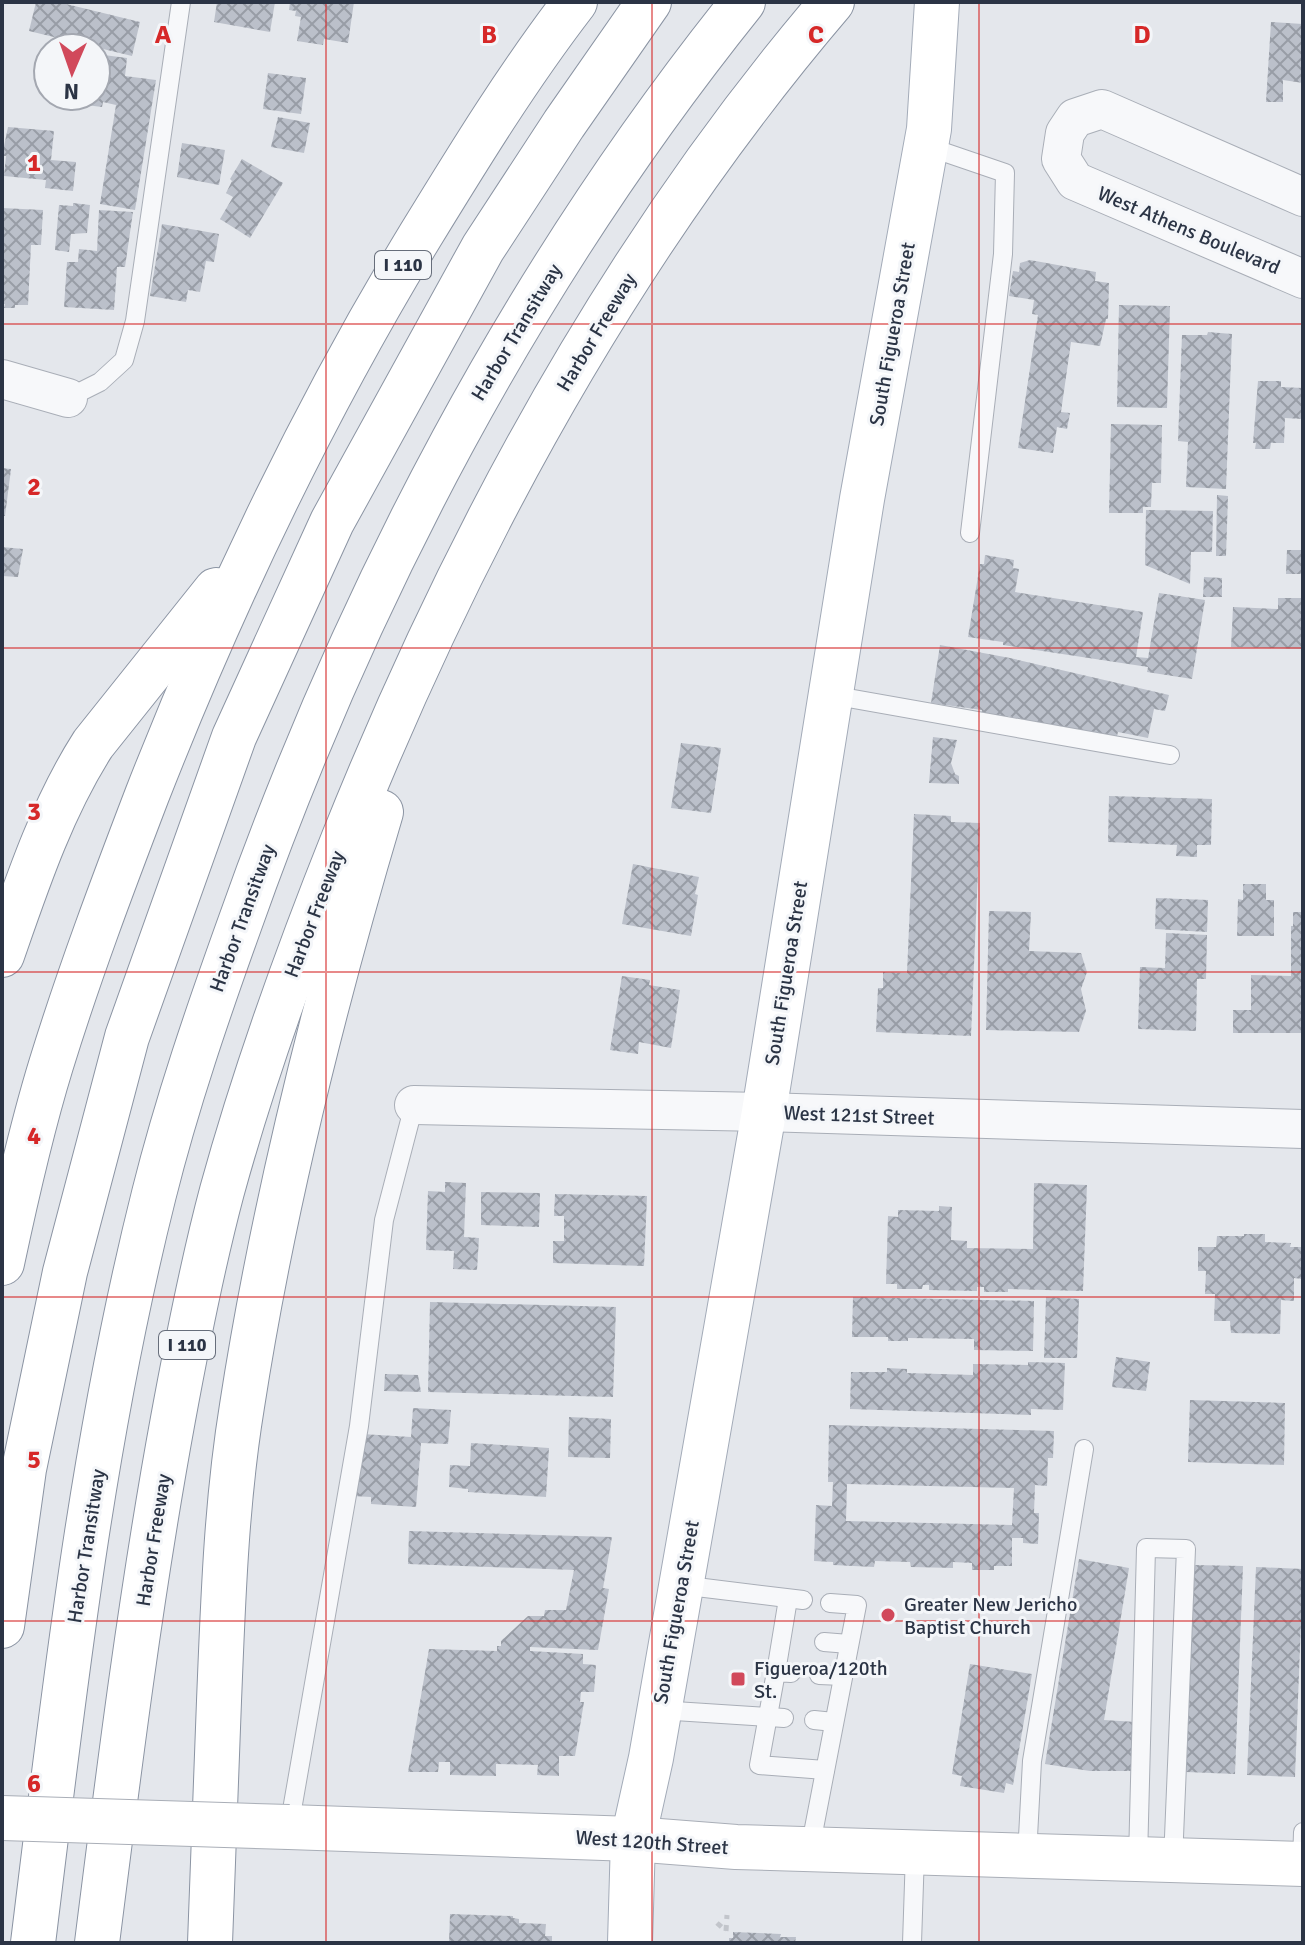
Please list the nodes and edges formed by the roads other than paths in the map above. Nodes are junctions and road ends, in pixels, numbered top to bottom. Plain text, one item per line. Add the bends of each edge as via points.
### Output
1 (181, 2) edge
2 (575, 2) edge
3 (649, 2) edge
4 (743, 2) edge
5 (832, 2) edge
6 (937, 2) edge
7 (926, 146) junction
8 (1303, 197) edge
9 (1303, 279) edge
10 (2, 379) edge
11 (68, 398) joint
12 (522, 457) junction
13 (970, 533) dead end
14 (255, 541) junction
15 (831, 695) junction
16 (1170, 755) dead end
17 (2, 955) edge
18 (414, 1105) joint
19 (764, 1112) junction
20 (1303, 1129) edge
21 (2, 1263) edge
22 (1084, 1449) dead end
23 (680, 1585) junction
24 (830, 1603) dead end
25 (2, 1626) edge
26 (824, 1642) dead end
27 (849, 1644) junction
28 (819, 1675) dead end
29 (843, 1676) junction
30 (659, 1710) junction
31 (775, 1718) junction
32 (814, 1720) dead end
33 (834, 1722) junction
34 (825, 1770) junction
35 (2, 1818) edge
36 (289, 1827) junction
37 (633, 1839) junction
38 (810, 1849) junction
39 (915, 1853) junction
40 (1303, 1854) edge
41 (1027, 1856) junction
42 (1156, 1860) junction
43 (98, 1936) edge
44 (33, 1943) edge
45 (210, 1943) edge
46 (630, 1943) edge
47 (912, 1943) edge

1 - 11 lane via 135,321 124,360 100,382
2 - 14 main road, I 110 via 542,45 392,282
3 - 25 main road via 483,248 332,522 234,737 127,1037 76,1228 24,1469
4 - 44 main road, Harbor Transitway via 602,193 478,394 323,708 267,847 207,1013 154,1193 134,1284 75,1612
5 - 12 main road, Harbor Freeway / I 110 via 677,203
6 - 7 main road, South Figueroa Street
7 - 13 lane via 1005,173 1003,254
7 - 15 main road, South Figueroa Street
8 - 9 street, West Athens Boulevard via 1102,109 1075,118 1065,133 1061,159 1075,181
10 - 11 street
12 - 43 main road, Harbor Freeway / I 110 via 434,629 371,769 268,1039 222,1193 156,1510
12 - 45 main road via 436,657 387,795 329,991 272,1245 242,1407 226,1538
14 - 17 main road via 76,770 33,866
14 - 21 main road, I 110 via 184,701 93,937 50,1067
15 - 16 lane
15 - 19 main road, South Figueroa Street
18 - 19 street, West 121st Street
18 - 36 lane via 384,1220 359,1426
19 - 20 street, West 121st Street
19 - 23 main road, South Figueroa Street
22 - 41 lane via 1032,1761
23 - 30 main road, South Figueroa Street
23 - 31 lane via 796,1599
24 - 27 lane via 857,1605
26 - 27 lane
27 - 29 lane
28 - 29 lane
29 - 33 lane
30 - 31 lane
30 - 37 main road, South Figueroa Street
31 - 34 lane via 759,1765
32 - 33 lane
33 - 34 lane
34 - 38 lane
35 - 36 main road, West 120th Street, bridge
36 - 37 main road, West 120th Street
37 - 38 main road, West 120th Street
37 - 46 main road, South Figueroa Street
38 - 39 main road, West 120th Street
39 - 41 main road, West 120th Street
39 - 47 lane
40 - 42 main road, West 120th Street
41 - 42 main road, West 120th Street
42 - 42 lane via 1186,1549 1146,1548

